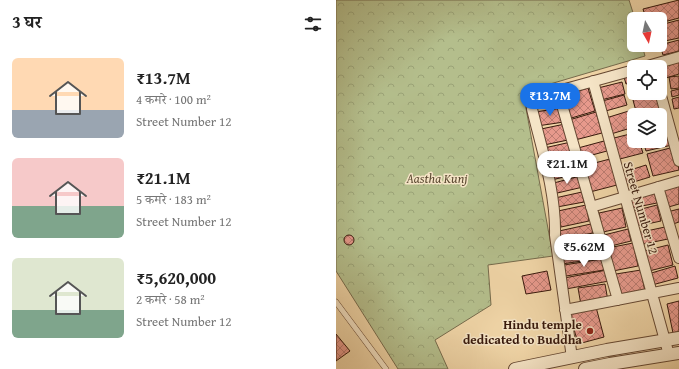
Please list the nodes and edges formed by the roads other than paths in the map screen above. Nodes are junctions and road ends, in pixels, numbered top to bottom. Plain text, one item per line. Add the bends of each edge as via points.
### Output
1 (679, 57) edge
2 (667, 61) edge
3 (627, 72) edge
4 (593, 81) junction
5 (558, 91) junction
6 (662, 100) edge
7 (679, 161) edge
8 (679, 181) edge
9 (658, 187) junction
10 (625, 196) junction
11 (591, 206) junction
12 (679, 258) edge
13 (679, 288) edge
14 (652, 293) junction
15 (618, 300) junction
16 (336, 302) edge
17 (565, 310) junction
18 (679, 338) edge
19 (665, 340) junction
20 (607, 350) junction
21 (674, 354) edge
22 (572, 358) junction
23 (611, 366) edge
24 (386, 369) edge
25 (515, 369) edge
26 (585, 369) edge

1 - 2 street
3 - 4 street
4 - 5 street
4 - 10 street, Street Number 12
5 - 11 street
5 - 17 street via 534,100 532,109 547,168 556,219 555,235
6 - 7 street
8 - 9 street
9 - 10 street
9 - 12 street
10 - 11 street
10 - 14 street, Street Number 12
11 - 15 street
13 - 14 street
14 - 15 street
14 - 19 street, Street Number 12
15 - 17 street
16 - 24 lane
17 - 22 street
18 - 19 street
19 - 20 street
19 - 21 street, Street Number 12
20 - 22 street
20 - 23 street
21 - 23 street
22 - 25 street
23 - 26 street

